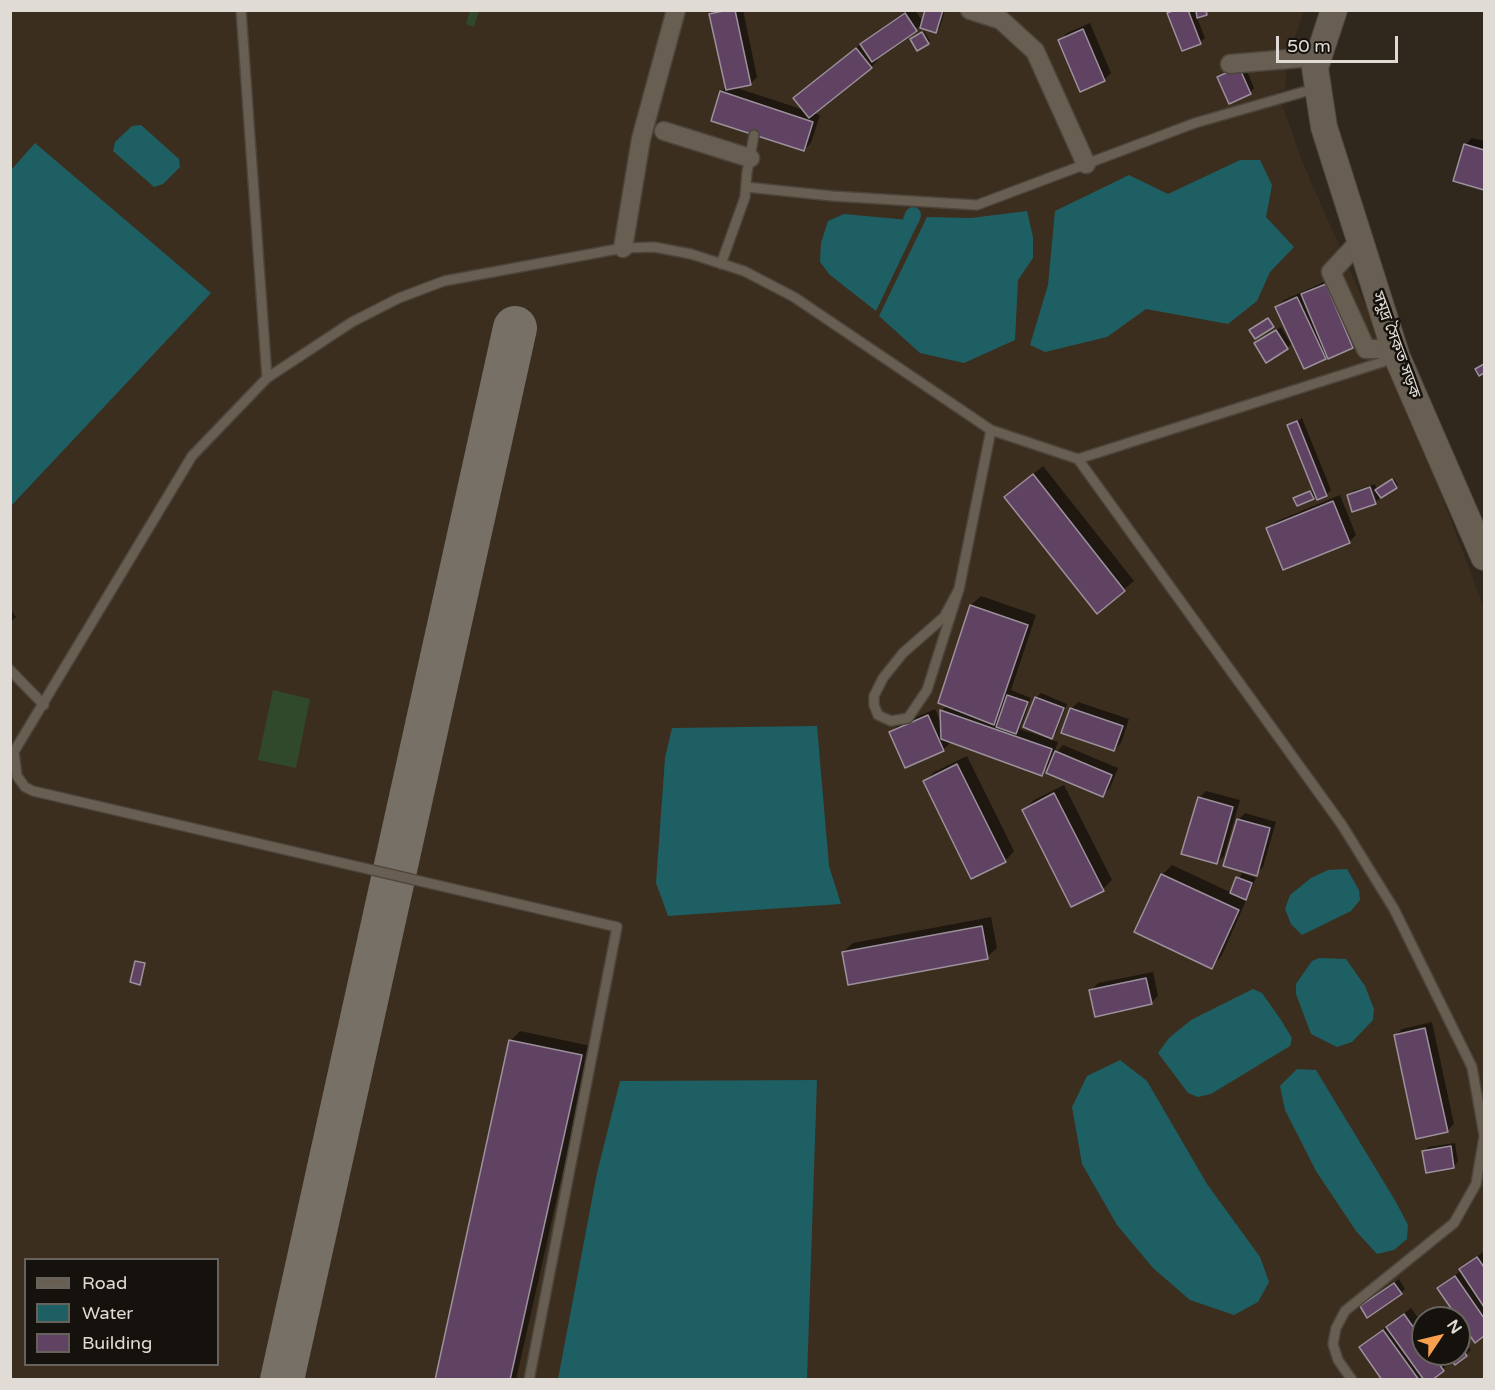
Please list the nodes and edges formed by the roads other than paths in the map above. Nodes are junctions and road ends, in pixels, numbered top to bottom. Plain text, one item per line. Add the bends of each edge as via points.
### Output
1 (242, 10) edge
2 (676, 10) edge
3 (970, 10) edge
4 (1315, 10) edge
5 (1334, 10) edge
6 (1300, 58) junction
7 (1230, 64) dead end
8 (1303, 92) junction
9 (1324, 127) junction
10 (664, 131) dead end
11 (754, 135) dead end
12 (750, 158) junction
13 (1086, 164) junction
14 (746, 187) junction
15 (1360, 241) junction
16 (623, 248) junction
17 (721, 264) junction
18 (1396, 353) junction
19 (267, 378) junction
20 (991, 430) junction
21 (1078, 459) junction
22 (1485, 557) edge
23 (959, 589) junction
24 (10, 670) edge
25 (44, 705) junction
26 (12, 754) edge
27 (1485, 1136) edge
28 (529, 1380) edge
29 (1352, 1380) edge

1 - 19 lane
2 - 16 street via 641,139
3 - 13 street via 1001,20 1035,51
4 - 6 main road, সমুদ্র সৈকত সড়ক
5 - 9 main road, সমুদ্র সৈকত সড়ক via 1315,68
6 - 7 street
6 - 8 main road, সমুদ্র সৈকত সড়ক
8 - 9 main road, সমুদ্র সৈকত সড়ক
8 - 13 lane via 1195,123
9 - 15 main road, সমুদ্র সৈকত সড়ক
10 - 12 street
11 - 12 lane
12 - 14 lane
13 - 14 lane via 977,205
14 - 17 lane
15 - 18 main road, সমুদ্র সৈকত সড়ক
15 - 18 street via 1331,272 1366,349
16 - 17 lane via 654,248
16 - 19 lane via 444,281 352,322
17 - 20 lane via 744,271 794,297
18 - 21 lane
18 - 22 main road, সমুদ্র সৈকত সড়ক
19 - 25 lane via 192,456
20 - 21 lane
20 - 23 lane
21 - 27 lane via 1342,825 1394,909 1472,1067
23 - 23 lane via 945,617 903,653 884,678 874,696 878,715 891,721 908,718 927,690
24 - 25 lane
25 - 26 lane
26 - 28 lane via 17,776 25,788 33,791 617,927
27 - 29 lane via 1476,1184 1454,1223 1345,1311 1333,1344 1338,1360

